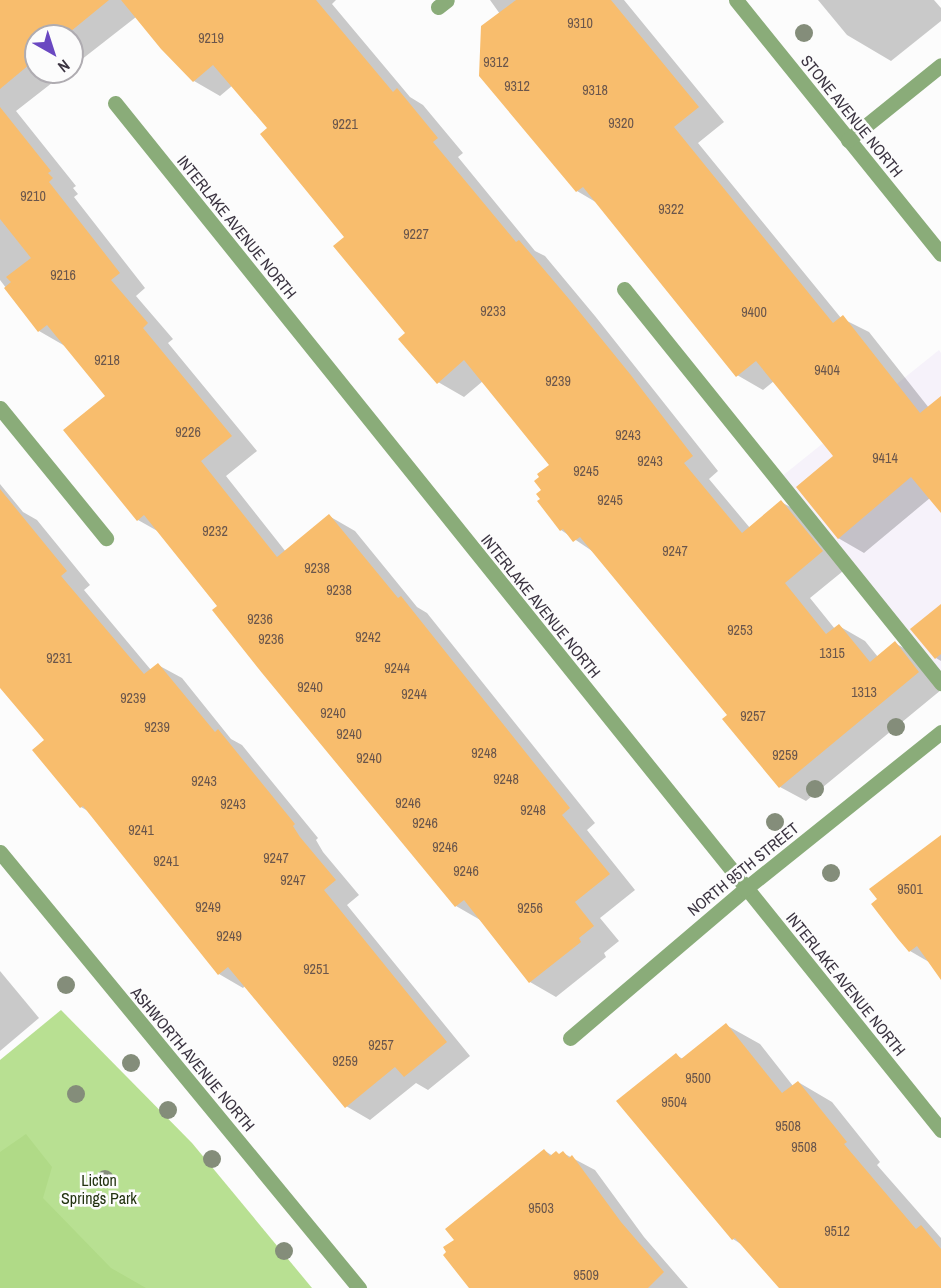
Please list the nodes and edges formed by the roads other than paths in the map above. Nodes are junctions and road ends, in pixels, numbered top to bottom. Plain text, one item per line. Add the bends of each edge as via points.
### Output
1 (736, 0) edge
2 (941, 65) edge
3 (115, 103) dead end
4 (848, 140) junction
5 (941, 254) edge
6 (624, 289) dead end
7 (0, 408) edge
8 (106, 537) dead end
9 (941, 683) edge
10 (941, 732) edge
11 (0, 852) edge
12 (745, 889) junction
13 (570, 1038) dead end
14 (941, 1130) edge
15 (359, 1288) edge

1 - 4 street, STONE AVENUE NORTH
2 - 4 street
3 - 12 street, INTERLAKE AVENUE NORTH
4 - 5 street, STONE AVENUE NORTH
6 - 9 street
7 - 8 street
10 - 12 street, NORTH 95TH STREET
11 - 15 street, ASHWORTH AVENUE NORTH
12 - 13 street, NORTH 95TH STREET
12 - 14 street, INTERLAKE AVENUE NORTH

